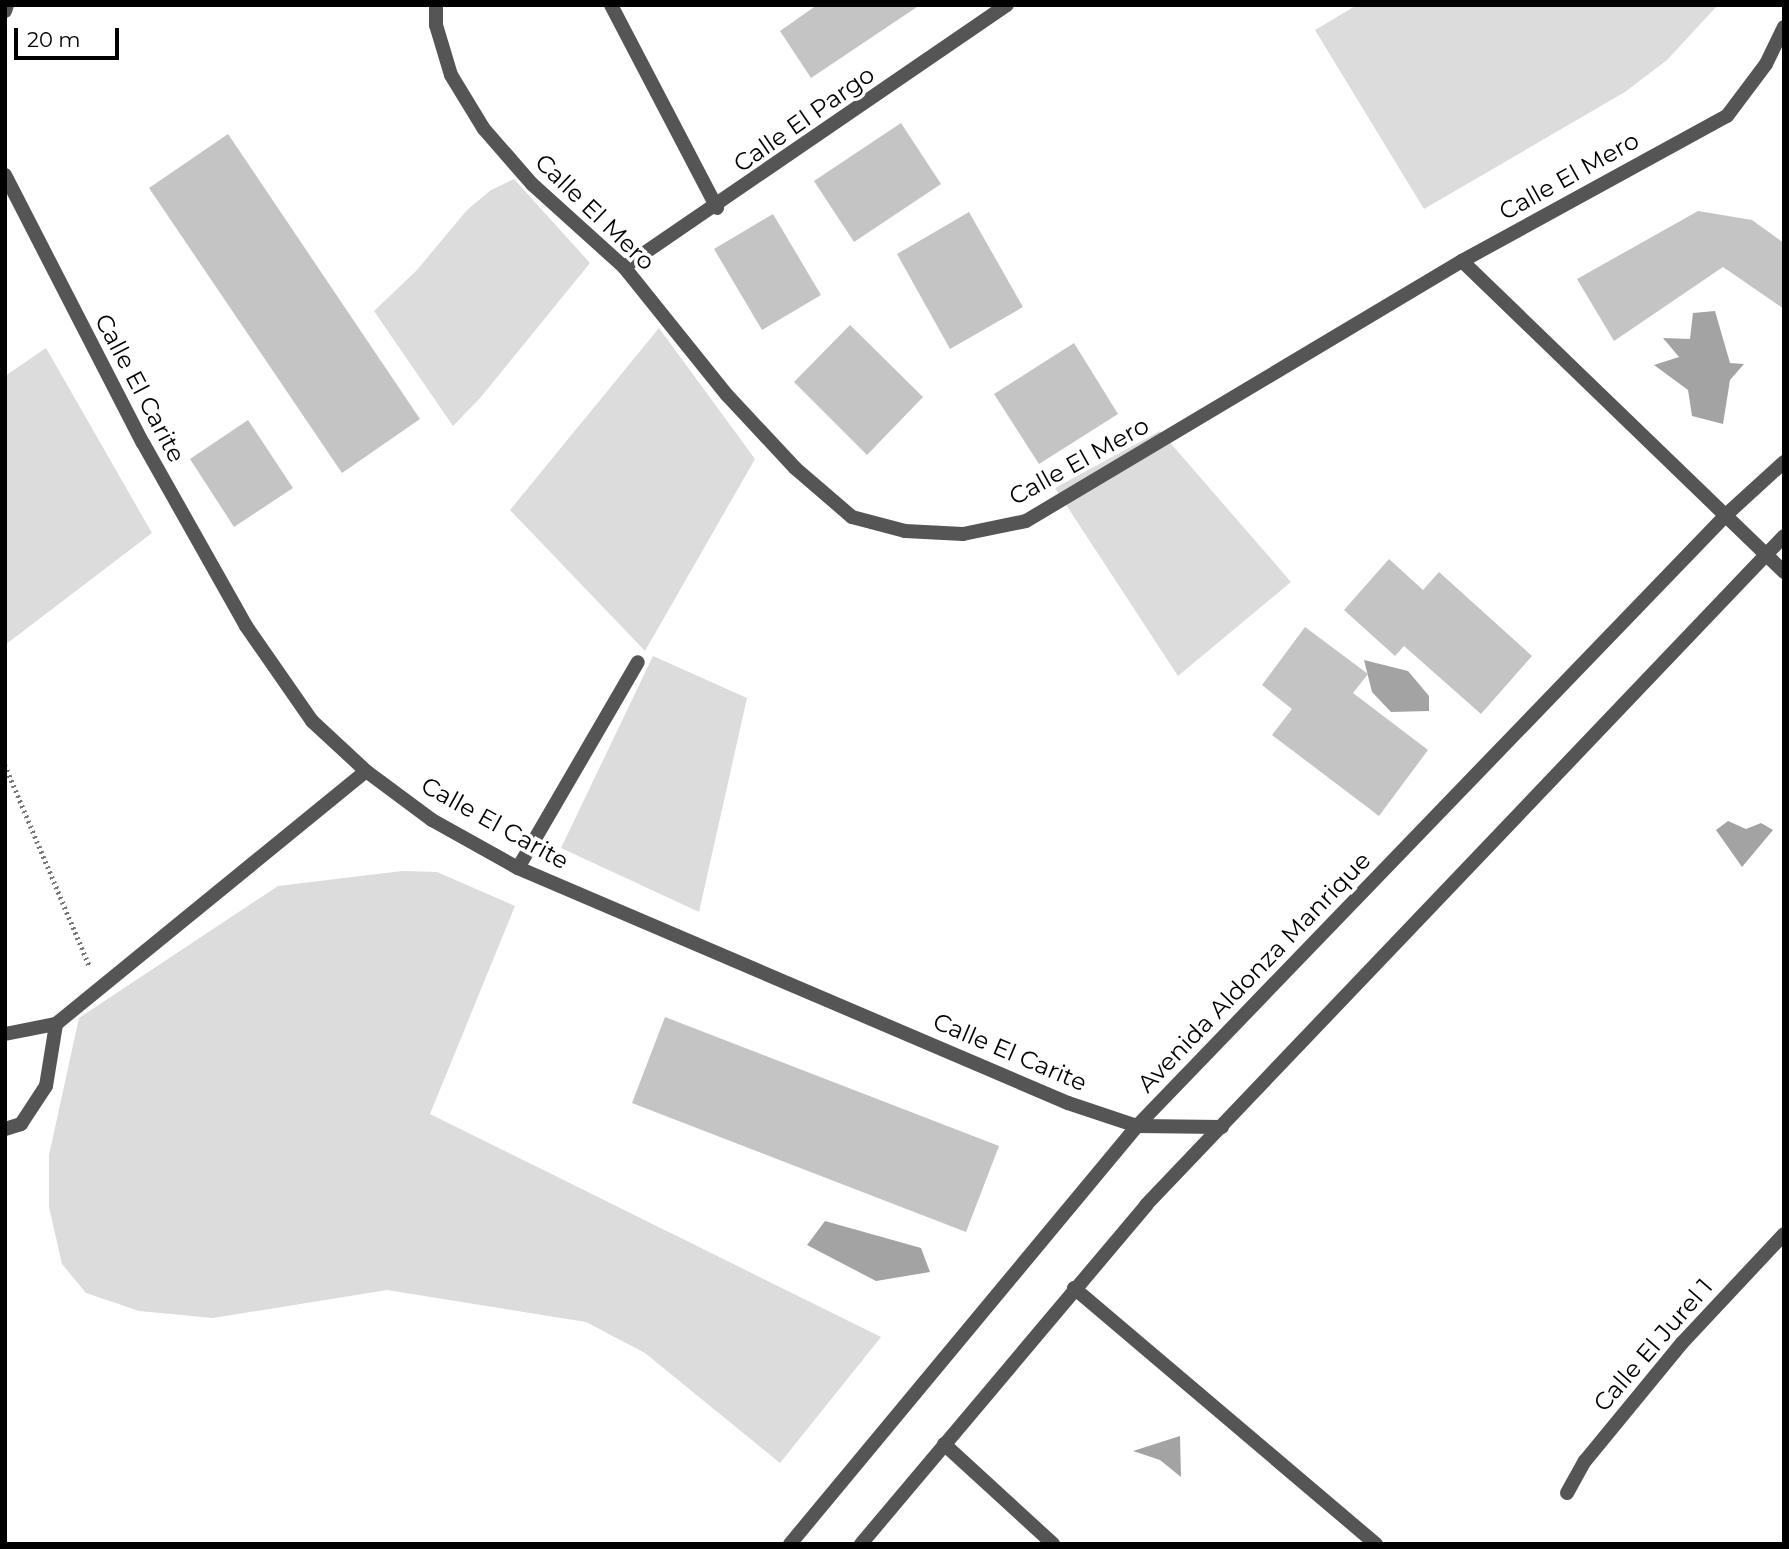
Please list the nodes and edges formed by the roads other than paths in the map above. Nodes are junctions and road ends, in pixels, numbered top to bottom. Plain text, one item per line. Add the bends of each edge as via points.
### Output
1 (7, 5) edge
2 (436, 5) edge
3 (611, 5) edge
4 (1007, 5) edge
5 (5, 11) edge
6 (1784, 27) edge
7 (5, 175) edge
8 (717, 208) junction
9 (1462, 261) junction
10 (624, 267) junction
11 (1784, 462) edge
12 (1727, 514) junction
13 (1784, 536) edge
14 (1768, 554) junction
15 (1784, 572) edge
16 (638, 662) dead end
17 (366, 771) junction
18 (518, 868) junction
19 (55, 1024) junction
20 (5, 1034) edge
21 (1137, 1126) junction
22 (1222, 1127) junction
23 (5, 1129) edge
24 (1784, 1234) edge
25 (1074, 1288) junction
26 (944, 1444) junction
27 (1567, 1493) dead end
28 (790, 1544) edge
29 (861, 1544) edge
30 (1053, 1544) edge
31 (1376, 1544) edge

1 - 5 street
2 - 10 street, Calle El Mero via 436,25 451,75 484,130 531,184
3 - 8 street
4 - 8 street, Calle El Pargo
6 - 9 street, Calle El Mero via 1766,64 1727,116
7 - 17 street, Calle El Carite via 142,443 246,626 312,721
8 - 10 street, Calle El Pargo
9 - 10 street, Calle El Mero via 1026,522 963,534 905,531 852,517 795,468 727,395
9 - 12 street
11 - 12 street, Avenida Aldonza Manrique
12 - 14 street
12 - 21 street, Avenida Aldonza Manrique
13 - 14 street
14 - 15 street
14 - 22 street
16 - 18 street
17 - 18 street, Calle El Carite via 432,820
17 - 19 street
18 - 21 street, Calle El Carite via 1068,1102
19 - 20 street
19 - 23 street via 46,1086 21,1124
21 - 22 street, Calle El Carite
21 - 28 street, Avenida Aldonza Manrique
22 - 25 street
24 - 27 street, Calle El Jurel 1 via 1682,1343 1584,1461
25 - 26 street
25 - 31 street
26 - 29 street
26 - 30 street

